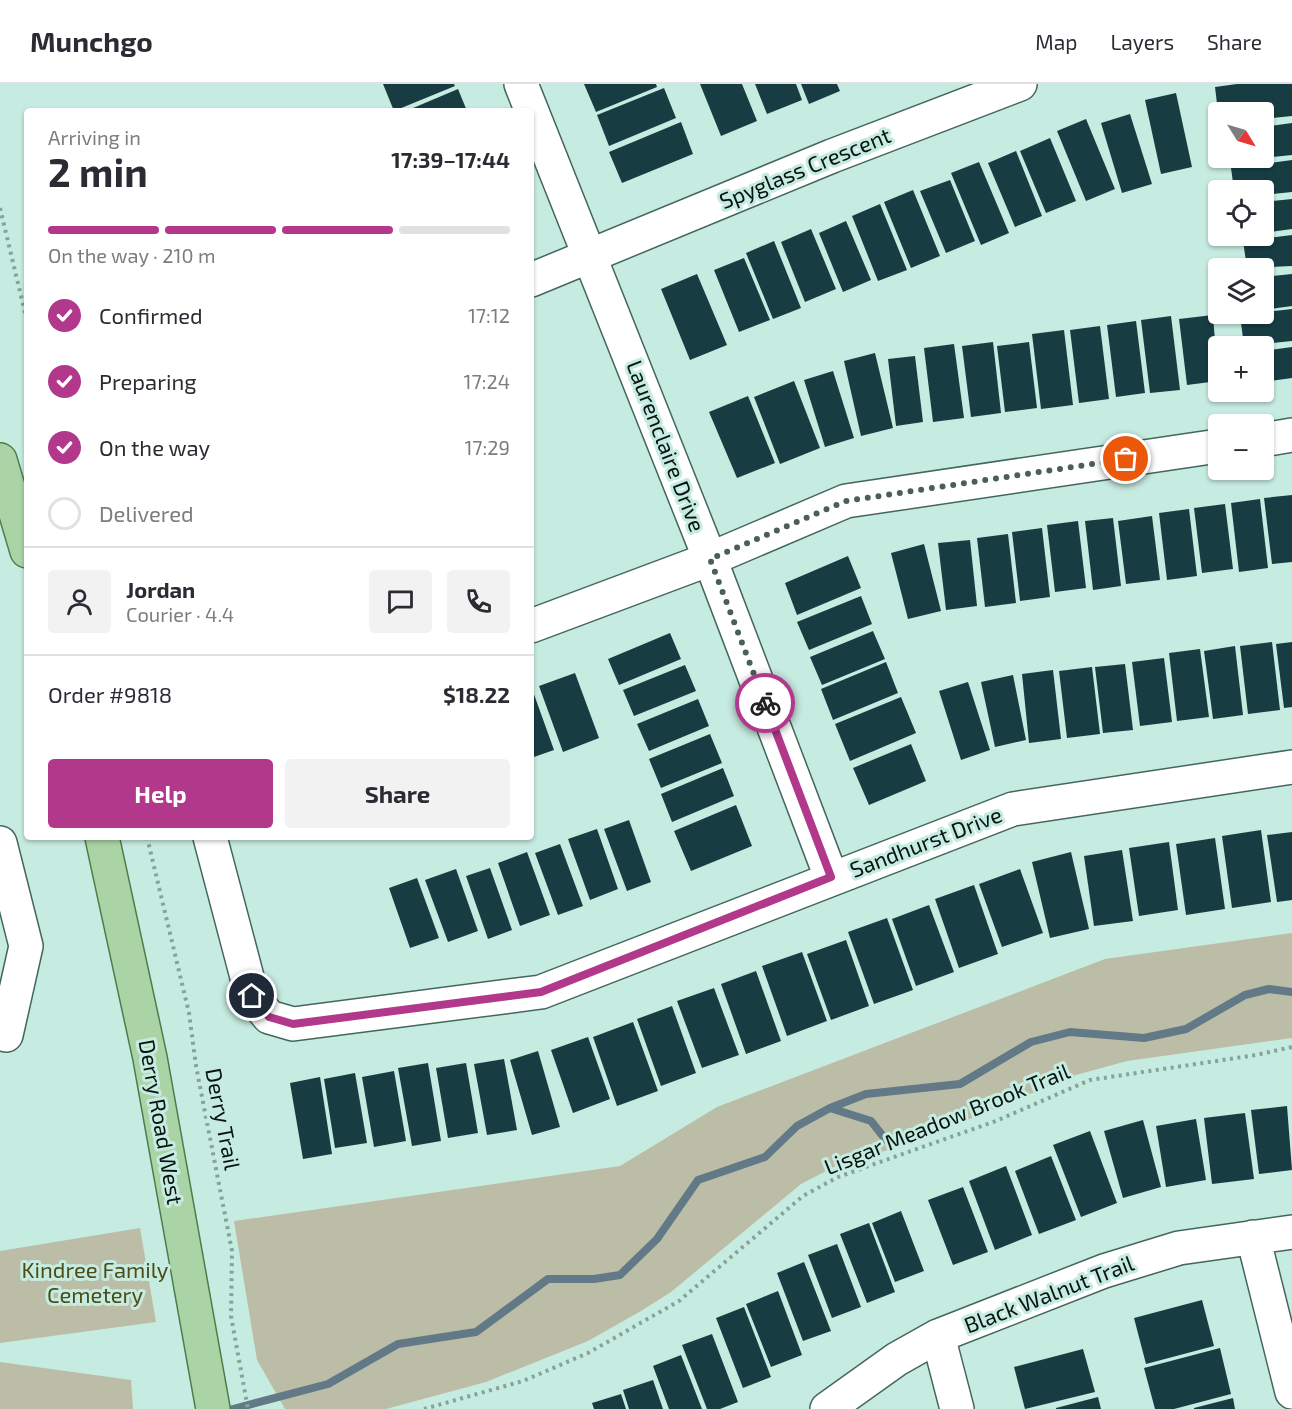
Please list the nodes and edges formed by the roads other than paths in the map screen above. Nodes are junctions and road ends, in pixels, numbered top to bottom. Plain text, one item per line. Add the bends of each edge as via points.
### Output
1 (521, 84) edge
2 (1020, 84) edge
3 (531, 108) edge
4 (534, 116) edge
5 (591, 256) junction
6 (534, 279) edge
7 (1292, 435) edge
8 (1274, 438) edge
9 (1208, 447) edge
10 (0, 460) edge
11 (24, 541) edge
12 (710, 559) junction
13 (534, 626) edge
14 (1292, 767) edge
15 (103, 840) edge
16 (211, 840) edge
17 (0, 843) edge
18 (831, 877) junction
19 (6, 1035) dead end
20 (1292, 1232) edge
21 (1253, 1237) junction
22 (938, 1336) junction
23 (1292, 1392) edge
24 (213, 1409) edge
25 (827, 1409) edge
26 (957, 1409) edge

1 - 3 street, Laurenclaire Drive
2 - 5 street, Spyglass Crescent via 832,156
4 - 5 street, Laurenclaire Drive
5 - 6 street, Spyglass Crescent
5 - 12 street, Laurenclaire Drive
7 - 8 street
9 - 12 street via 846,501
10 - 11 main road
12 - 13 street
12 - 18 street, Laurenclaire Drive
14 - 18 street, Sandhurst Drive via 1013,809
15 - 24 main road, Derry Road West via 150,1058
16 - 18 street, Sandhurst Drive via 252,996 269,1017 293,1024 541,992
17 - 19 street via 26,946
20 - 21 street, Black Walnut Trail
21 - 22 street, Black Walnut Trail via 1137,1259
21 - 23 street
22 - 25 street, Black Walnut Trail via 897,1359
22 - 26 street

